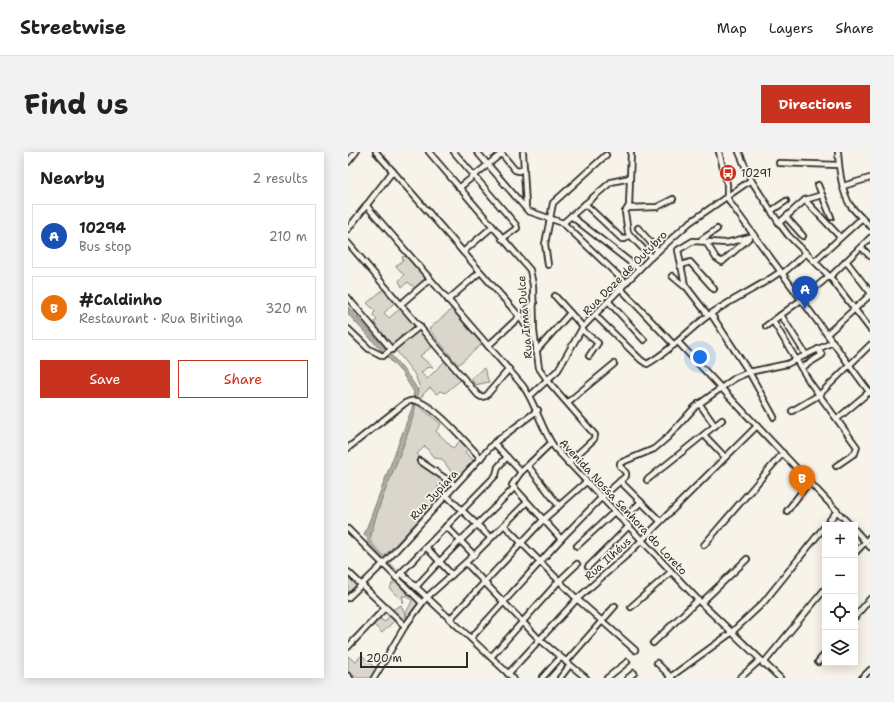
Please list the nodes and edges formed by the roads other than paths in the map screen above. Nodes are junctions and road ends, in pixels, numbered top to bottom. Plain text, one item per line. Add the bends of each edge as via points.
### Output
1 (356, 152) edge
2 (376, 152) edge
3 (429, 152) edge
4 (454, 152) edge
5 (477, 152) edge
6 (523, 152) edge
7 (630, 152) edge
8 (719, 152) edge
9 (739, 152) edge
10 (838, 152) edge
11 (500, 153) edge
12 (606, 155) dead end
13 (348, 162) edge
14 (779, 163) dead end
15 (839, 165) junction
16 (488, 166) junction
17 (524, 168) junction
18 (393, 171) junction
19 (475, 176) junction
20 (630, 178) junction
21 (870, 178) edge
22 (751, 180) junction
23 (818, 185) dead end
24 (843, 186) junction
25 (459, 188) junction
26 (822, 195) junction
27 (727, 197) junction
28 (673, 199) dead end
29 (805, 200) junction
30 (786, 201) dead end
31 (585, 204) junction
32 (366, 205) junction
33 (526, 208) junction
34 (628, 208) junction
35 (771, 211) junction
36 (571, 216) junction
37 (786, 217) junction
38 (831, 217) dead end
39 (549, 218) junction
40 (862, 218) junction
41 (563, 223) junction
42 (779, 223) junction
43 (870, 226) edge
44 (492, 227) junction
45 (638, 228) dead end
46 (717, 228) dead end
47 (348, 229) edge
48 (630, 235) junction
49 (751, 236) junction
50 (803, 236) dead end
51 (840, 237) junction
52 (870, 238) edge
53 (502, 239) junction
54 (701, 240) junction
55 (706, 242) junction
56 (348, 244) edge
57 (861, 247) junction
58 (658, 251) junction
59 (463, 252) junction
60 (806, 253) junction
61 (870, 256) edge
62 (651, 257) junction
63 (815, 261) junction
64 (846, 261) junction
65 (548, 265) dead end
66 (680, 266) junction
67 (639, 269) junction
68 (480, 272) junction
69 (781, 273) junction
70 (672, 276) dead end
71 (830, 277) junction
72 (430, 279) junction
73 (626, 283) junction
74 (686, 287) junction
75 (621, 289) junction
76 (714, 289) dead end
77 (870, 292) edge
78 (555, 296) dead end
79 (870, 296) edge
80 (348, 298) edge
81 (448, 300) junction
82 (801, 300) junction
83 (609, 302) junction
84 (534, 303) junction
85 (401, 304) junction
86 (855, 309) junction
87 (570, 313) junction
88 (710, 315) junction
89 (781, 315) junction
90 (519, 316) junction
91 (596, 316) junction
92 (773, 321) junction
93 (420, 326) junction
94 (766, 326) dead end
95 (583, 328) junction
96 (348, 329) edge
97 (870, 329) edge
98 (827, 334) junction
99 (536, 339) junction
100 (644, 340) dead end
101 (833, 342) junction
102 (676, 344) junction
103 (870, 345) edge
104 (488, 346) junction
105 (818, 348) junction
106 (536, 351) junction
107 (389, 353) junction
108 (806, 355) junction
109 (589, 356) dead end
110 (796, 360) junction
111 (614, 364) dead end
112 (849, 366) junction
113 (801, 368) junction
114 (509, 369) junction
115 (749, 372) junction
116 (548, 381) junction
117 (721, 387) junction
118 (870, 392) edge
119 (819, 395) junction
120 (530, 396) junction
121 (568, 402) junction
122 (699, 403) junction
123 (538, 410) junction
124 (792, 411) dead end
125 (774, 417) dead end
126 (837, 419) junction
127 (722, 420) dead end
128 (715, 426) junction
129 (757, 426) junction
130 (704, 435) junction
131 (494, 443) junction
132 (551, 443) junction
133 (348, 448) edge
134 (783, 453) junction
135 (507, 457) junction
136 (725, 457) junction
137 (481, 458) junction
138 (420, 461) dead end
139 (568, 463) junction
140 (528, 466) junction
141 (836, 466) dead end
142 (521, 472) junction
143 (647, 480) dead end
144 (620, 481) junction
145 (810, 481) junction
146 (586, 482) junction
147 (455, 485) junction
148 (514, 488) junction
149 (446, 495) junction
150 (601, 498) junction
151 (527, 502) junction
152 (641, 502) junction
153 (558, 506) junction
154 (463, 510) junction
155 (787, 511) dead end
156 (837, 511) junction
157 (614, 512) junction
158 (543, 520) junction
159 (622, 520) junction
160 (660, 521) junction
161 (828, 522) edge
162 (847, 522) edge
163 (478, 525) junction
164 (504, 525) junction
165 (446, 526) junction
166 (628, 527) junction
167 (348, 529) edge
168 (822, 529) edge
169 (858, 533) edge
170 (870, 537) edge
171 (491, 538) junction
172 (560, 539) junction
173 (461, 541) junction
174 (642, 541) junction
175 (865, 541) junction
176 (522, 542) junction
177 (704, 545) dead end
178 (577, 546) dead end
179 (426, 547) junction
180 (870, 547) edge
181 (858, 549) edge
182 (474, 555) junction
183 (747, 559) dead end
184 (438, 561) junction
185 (540, 561) junction
186 (385, 562) junction
187 (466, 563) junction
188 (577, 564) dead end
189 (588, 566) dead end
190 (348, 572) edge
191 (671, 572) junction
192 (452, 574) junction
193 (399, 575) junction
194 (559, 581) junction
195 (485, 582) junction
196 (361, 585) junction
197 (416, 586) junction
198 (822, 593) edge
199 (348, 598) edge
200 (577, 599) junction
201 (425, 600) junction
202 (870, 600) edge
203 (504, 602) junction
204 (699, 602) junction
205 (615, 606) dead end
206 (631, 607) dead end
207 (385, 608) junction
208 (858, 614) edge
209 (450, 619) junction
210 (522, 621) junction
211 (603, 621) junction
212 (405, 626) junction
213 (731, 633) junction
214 (471, 638) junction
215 (539, 640) junction
216 (653, 642) dead end
217 (348, 647) edge
218 (635, 650) dead end
219 (491, 657) junction
220 (822, 657) edge
221 (560, 658) junction
222 (627, 662) dead end
223 (762, 662) junction
224 (818, 662) dead end
225 (657, 663) dead end
226 (568, 664) junction
227 (870, 670) edge
228 (634, 673) dead end
229 (508, 674) junction
230 (374, 678) edge
231 (513, 678) edge
232 (542, 678) edge
233 (560, 678) edge
234 (586, 678) edge
235 (607, 678) edge
236 (628, 678) edge
237 (671, 678) edge
238 (740, 678) edge
239 (780, 678) edge
240 (862, 678) edge

1 - 13 street
2 - 18 street
3 - 25 street, Rua Irmã Dulce
4 - 19 street
5 - 16 street
6 - 17 street
7 - 20 street
8 - 27 street via 727,184
9 - 22 street
10 - 15 street
11 - 16 street
11 - 17 street via 515,170
12 - 39 street via 555,200
14 - 15 street
15 - 24 street
16 - 19 street
16 - 33 street
17 - 33 street
18 - 32 street
18 - 59 street
19 - 25 street
19 - 53 street via 516,225 517,228
20 - 31 street via 611,182
20 - 34 street
21 - 24 street
22 - 27 street, Rua Doze de Outubro
22 - 35 street
23 - 26 street
24 - 40 street via 850,204
25 - 44 street, Rua Irmã Dulce
26 - 29 street
26 - 38 street
27 - 49 street
27 - 58 street, Rua Doze de Outubro via 689,223
28 - 34 street via 657,207
29 - 37 street
29 - 51 street
30 - 35 street
31 - 36 street
31 - 48 street via 622,239
32 - 47 street
32 - 72 street, Avenida Nossa Senhora do Loreto
33 - 39 street
34 - 48 street via 625,212
35 - 42 street
36 - 41 street
36 - 67 street
37 - 42 street
37 - 50 street
39 - 41 street
39 - 65 street via 545,253
40 - 43 street
40 - 51 street
41 - 73 street
42 - 60 street
44 - 53 street, Rua Irmã Dulce
44 - 59 street
45 - 58 street
46 - 54 street
48 - 62 street
49 - 55 street via 726,243
49 - 55 street via 723,261 719,261
49 - 69 street
51 - 63 street
52 - 57 street
53 - 84 street, Rua Irmã Dulce via 530,270
54 - 55 street
54 - 66 street via 689,242 678,250
56 - 85 street
57 - 61 street
57 - 64 street
58 - 62 street, Rua Doze de Outubro
59 - 68 street
60 - 63 street
60 - 69 street
62 - 67 street, Rua Doze de Outubro
63 - 71 street
64 - 71 street
64 - 77 street
66 - 74 street
66 - 76 street via 690,262
67 - 73 street, Rua Doze de Outubro
68 - 81 street
68 - 90 street
69 - 82 street
69 - 88 street
70 - 74 street
71 - 82 street
71 - 86 street
72 - 81 street, Avenida Nossa Senhora do Loreto
72 - 85 street
73 - 75 street, Rua Doze de Outubro
74 - 88 street
75 - 83 street, Rua Doze de Outubro
75 - 102 street
78 - 87 street
79 - 86 street
80 - 107 street
81 - 104 street, Avenida Nossa Senhora do Loreto
82 - 89 street
82 - 98 street
83 - 91 street, Rua Doze de Outubro
83 - 100 street
84 - 90 street
84 - 99 street, Rua Irmã Dulce
85 - 93 street
86 - 97 street
86 - 98 street
87 - 95 street
87 - 106 street
88 - 102 street
88 - 115 street
89 - 92 street
89 - 108 street
90 - 99 street
90 - 104 street
91 - 95 street, Rua Doze de Outubro
91 - 102 street via 644,363 648,364
92 - 94 street
92 - 110 street
93 - 107 street
93 - 114 street via 481,397 486,396
95 - 109 street via 598,343
95 - 116 street, Rua Doze de Outubro via 558,370
96 - 107 street via 377,355
98 - 101 street
99 - 106 street, Rua Irmã Dulce
101 - 105 street
101 - 112 street
102 - 117 street
103 - 112 street
104 - 114 street, Avenida Nossa Senhora do Loreto
105 - 108 street
105 - 113 street via 822,355
106 - 116 street, Rua Irmã Dulce via 539,368
108 - 110 street
110 - 113 street
110 - 115 street
111 - 121 street
112 - 118 street
112 - 119 street
113 - 119 street
114 - 120 street, Avenida Nossa Senhora do Loreto
115 - 117 street
115 - 125 street
116 - 120 street, Rua Doze de Outubro
116 - 121 street, Rua Irmã Dulce
117 - 122 street
117 - 129 street
118 - 126 street
119 - 124 street
119 - 126 street
120 - 123 street, Avenida Nossa Senhora do Loreto
121 - 139 street, Rua Irmã Dulce via 595,435 594,439
122 - 128 street
122 - 144 street via 654,449 620,463 626,474
123 - 131 street, Rua Jupiara
123 - 132 street, Avenida Nossa Senhora do Loreto
126 - 141 street via 857,450
127 - 128 street
128 - 130 street
129 - 134 street
129 - 136 street, Rua Ilhéus
130 - 136 street
130 - 143 street
131 - 135 street
131 - 137 street, Rua Jupiara
132 - 139 street, Avenida Nossa Senhora do Loreto
132 - 140 street
133 - 137 street via 412,400 420,402 444,420
134 - 145 street
134 - 177 street
135 - 142 street
135 - 154 street via 498,467 496,475
136 - 160 street, Rua Ilhéus
137 - 147 street, Rua Jupiara
138 - 147 street
139 - 146 street, Avenida Nossa Senhora do Loreto
140 - 142 street
140 - 153 street
142 - 148 street via 513,483
144 - 150 street
144 - 152 street
145 - 155 street
145 - 156 street
146 - 150 street, Avenida Nossa Senhora do Loreto
146 - 153 street
147 - 149 street, Rua Jupiara
148 - 151 street
148 - 163 street
149 - 154 street
149 - 186 street, Rua Jupiara
150 - 157 street, Avenida Nossa Senhora do Loreto
150 - 172 street
151 - 158 street
151 - 164 street
152 - 159 street
152 - 160 street
153 - 158 street
154 - 163 street
154 - 165 street
156 - 161 street
156 - 162 street
157 - 159 street, Avenida Nossa Senhora do Loreto
157 - 178 street
158 - 172 street
158 - 176 street
159 - 166 street, Avenida Nossa Senhora do Loreto
160 - 174 street, Rua Ilhéus
163 - 171 street
163 - 173 street
164 - 171 street
164 - 176 street
165 - 173 street
165 - 179 street
166 - 174 street, Avenida Nossa Senhora do Loreto
166 - 189 street
167 - 186 street
168 - 213 street via 763,603
169 - 175 street
170 - 175 street
171 - 182 street
172 - 185 street
173 - 182 street
173 - 184 street
174 - 191 street, Avenida Nossa Senhora do Loreto
174 - 200 street, Rua Ilhéus
175 - 180 street
175 - 181 street
176 - 185 street
176 - 195 street
179 - 184 street
179 - 193 street
182 - 187 street
183 - 204 street
184 - 192 street
184 - 197 street
185 - 194 street
185 - 203 street
186 - 193 street
186 - 196 street, Rua Jupiara
187 - 192 street
187 - 195 street
188 - 194 street
190 - 196 street
191 - 204 street, Avenida Nossa Senhora do Loreto
191 - 206 street
192 - 201 street
193 - 197 street
193 - 201 street
194 - 200 street
194 - 210 street
195 - 203 street
195 - 209 street
196 - 199 street, Rua Jupiara
196 - 207 street
197 - 201 street
198 - 223 street
200 - 211 street
200 - 215 street, Rua Ilhéus
201 - 209 street
201 - 212 street
202 - 208 street
203 - 210 street
203 - 214 street
204 - 213 street, Avenida Nossa Senhora do Loreto
204 - 216 street
205 - 211 street
207 - 212 street
207 - 217 street
209 - 214 street
210 - 215 street
210 - 219 street
211 - 218 street
211 - 226 street
212 - 230 street
213 - 223 street, Avenida Nossa Senhora do Loreto
213 - 237 street
214 - 219 street
215 - 221 street
215 - 229 street, Rua Ilhéus
219 - 229 street
220 - 224 street
221 - 226 street
221 - 232 street
222 - 235 street
223 - 238 street
223 - 239 street, Avenida Nossa Senhora do Loreto
225 - 237 street
226 - 233 street
226 - 234 street
227 - 240 street
228 - 236 street
229 - 231 street

